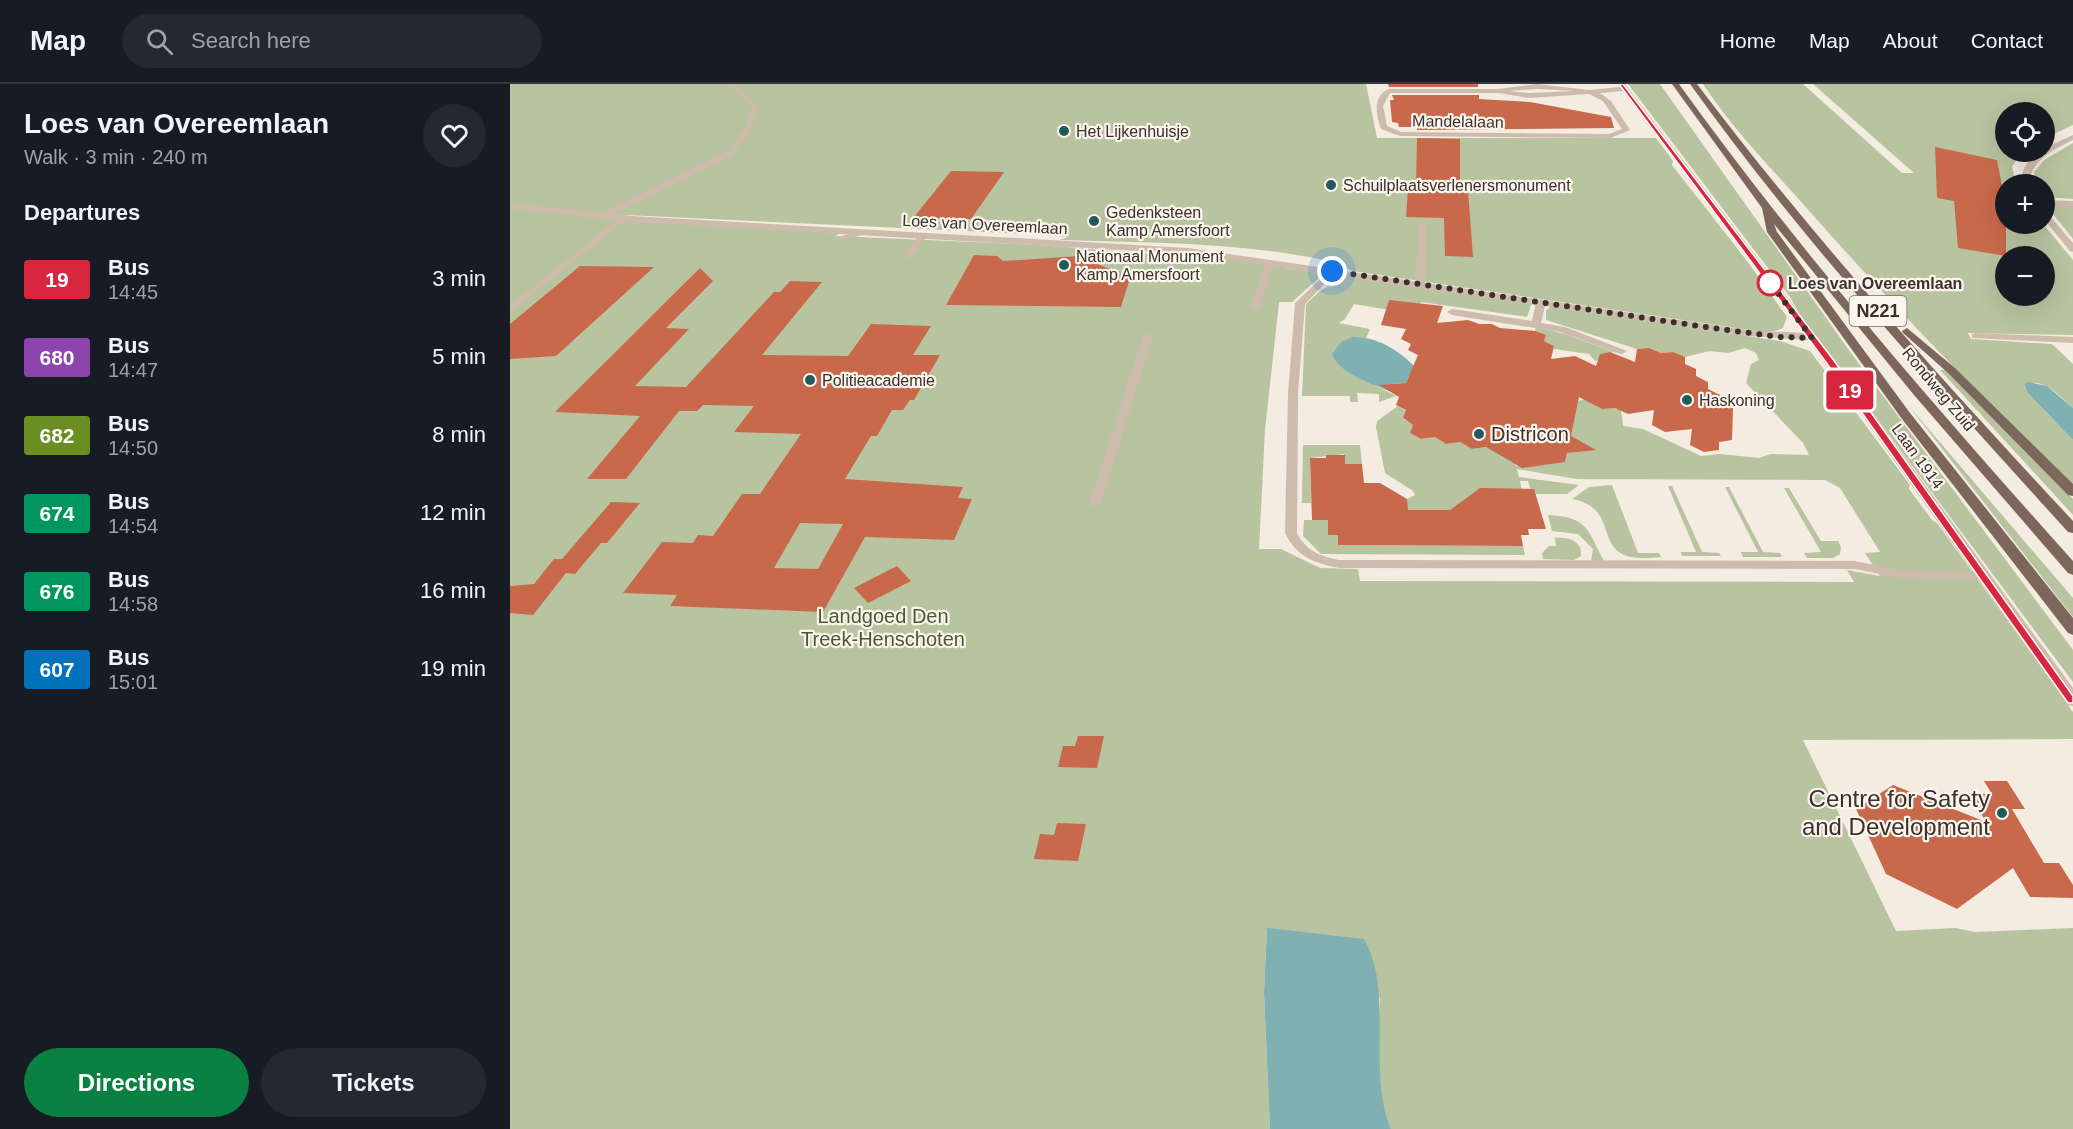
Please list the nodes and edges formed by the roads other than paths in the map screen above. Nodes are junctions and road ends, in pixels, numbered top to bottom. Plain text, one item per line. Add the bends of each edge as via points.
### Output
1 (730, 84) edge
2 (1675, 84) edge
3 (1693, 84) edge
4 (1590, 87) edge
5 (1623, 87) edge
6 (2073, 137) edge
7 (2025, 174) edge
8 (1763, 202) junction
9 (2055, 203) edge
10 (2073, 204) edge
11 (510, 206) edge
12 (602, 216) junction
13 (624, 218) junction
14 (1422, 226) dead end
15 (2055, 226) edge
16 (863, 232) junction
17 (924, 235) junction
18 (839, 238) dead end
19 (2073, 249) edge
20 (1178, 250) junction
21 (907, 256) dead end
22 (1269, 262) junction
23 (1332, 271) junction
24 (1167, 277) dead end
25 (1420, 284) junction
26 (1859, 290) junction
27 (1541, 302) junction
28 (1256, 307) dead end
29 (510, 310) edge
30 (1452, 312) dead end
31 (1536, 324) junction
32 (1148, 336) dead end
33 (1976, 336) dead end
34 (1812, 338) junction
35 (2073, 340) edge
36 (1622, 351) dead end
37 (2073, 492) edge
38 (1095, 503) dead end
39 (2073, 529) edge
40 (2073, 570) edge
41 (1984, 576) junction
42 (2073, 629) edge
43 (2073, 700) edge

1 - 12 lane via 755,106 744,136 729,154
2 - 8 main road, Rondweg Zuid / N221
3 - 26 main road, Rondweg Zuid / N221
4 - 4 street, Mandelalaan via 1605,97 1626,130 1610,136 1409,134 1384,127 1379,106 1389,91 1538,95
4 - 5 street, Laan 1914
5 - 34 street, Laan 1914
6 - 7 street via 2031,160
8 - 40 main road, Rondweg Zuid / N221
8 - 42 main road, N221 via 1772,232 1852,344
9 - 10 street
11 - 12 street, Loes van Overeemlaan
12 - 13 street, Loes van Overeemlaan
13 - 16 street, Loes van Overeemlaan
13 - 29 lane
14 - 25 lane
15 - 19 street
16 - 17 street, Loes van Overeemlaan
16 - 18 lane
17 - 20 street, Loes van Overeemlaan
17 - 21 lane
20 - 22 street, Loes van Overeemlaan
20 - 24 lane
22 - 23 street, Loes van Overeemlaan
22 - 28 lane
23 - 25 street, Loes van Overeemlaan
23 - 41 lane via 1300,303 1293,394 1291,533 1297,547 1316,559 1350,564 1855,565 1898,574
25 - 27 street, Loes van Overeemlaan
26 - 37 main road, N221 via 1952,370
26 - 39 main road, Rondweg Zuid / N221
27 - 31 lane
27 - 34 street, Loes van Overeemlaan via 1748,333
30 - 31 lane
31 - 36 lane via 1562,329
32 - 38 lane
33 - 35 street
34 - 41 street, Laan 1914
41 - 43 street, Laan 1914

